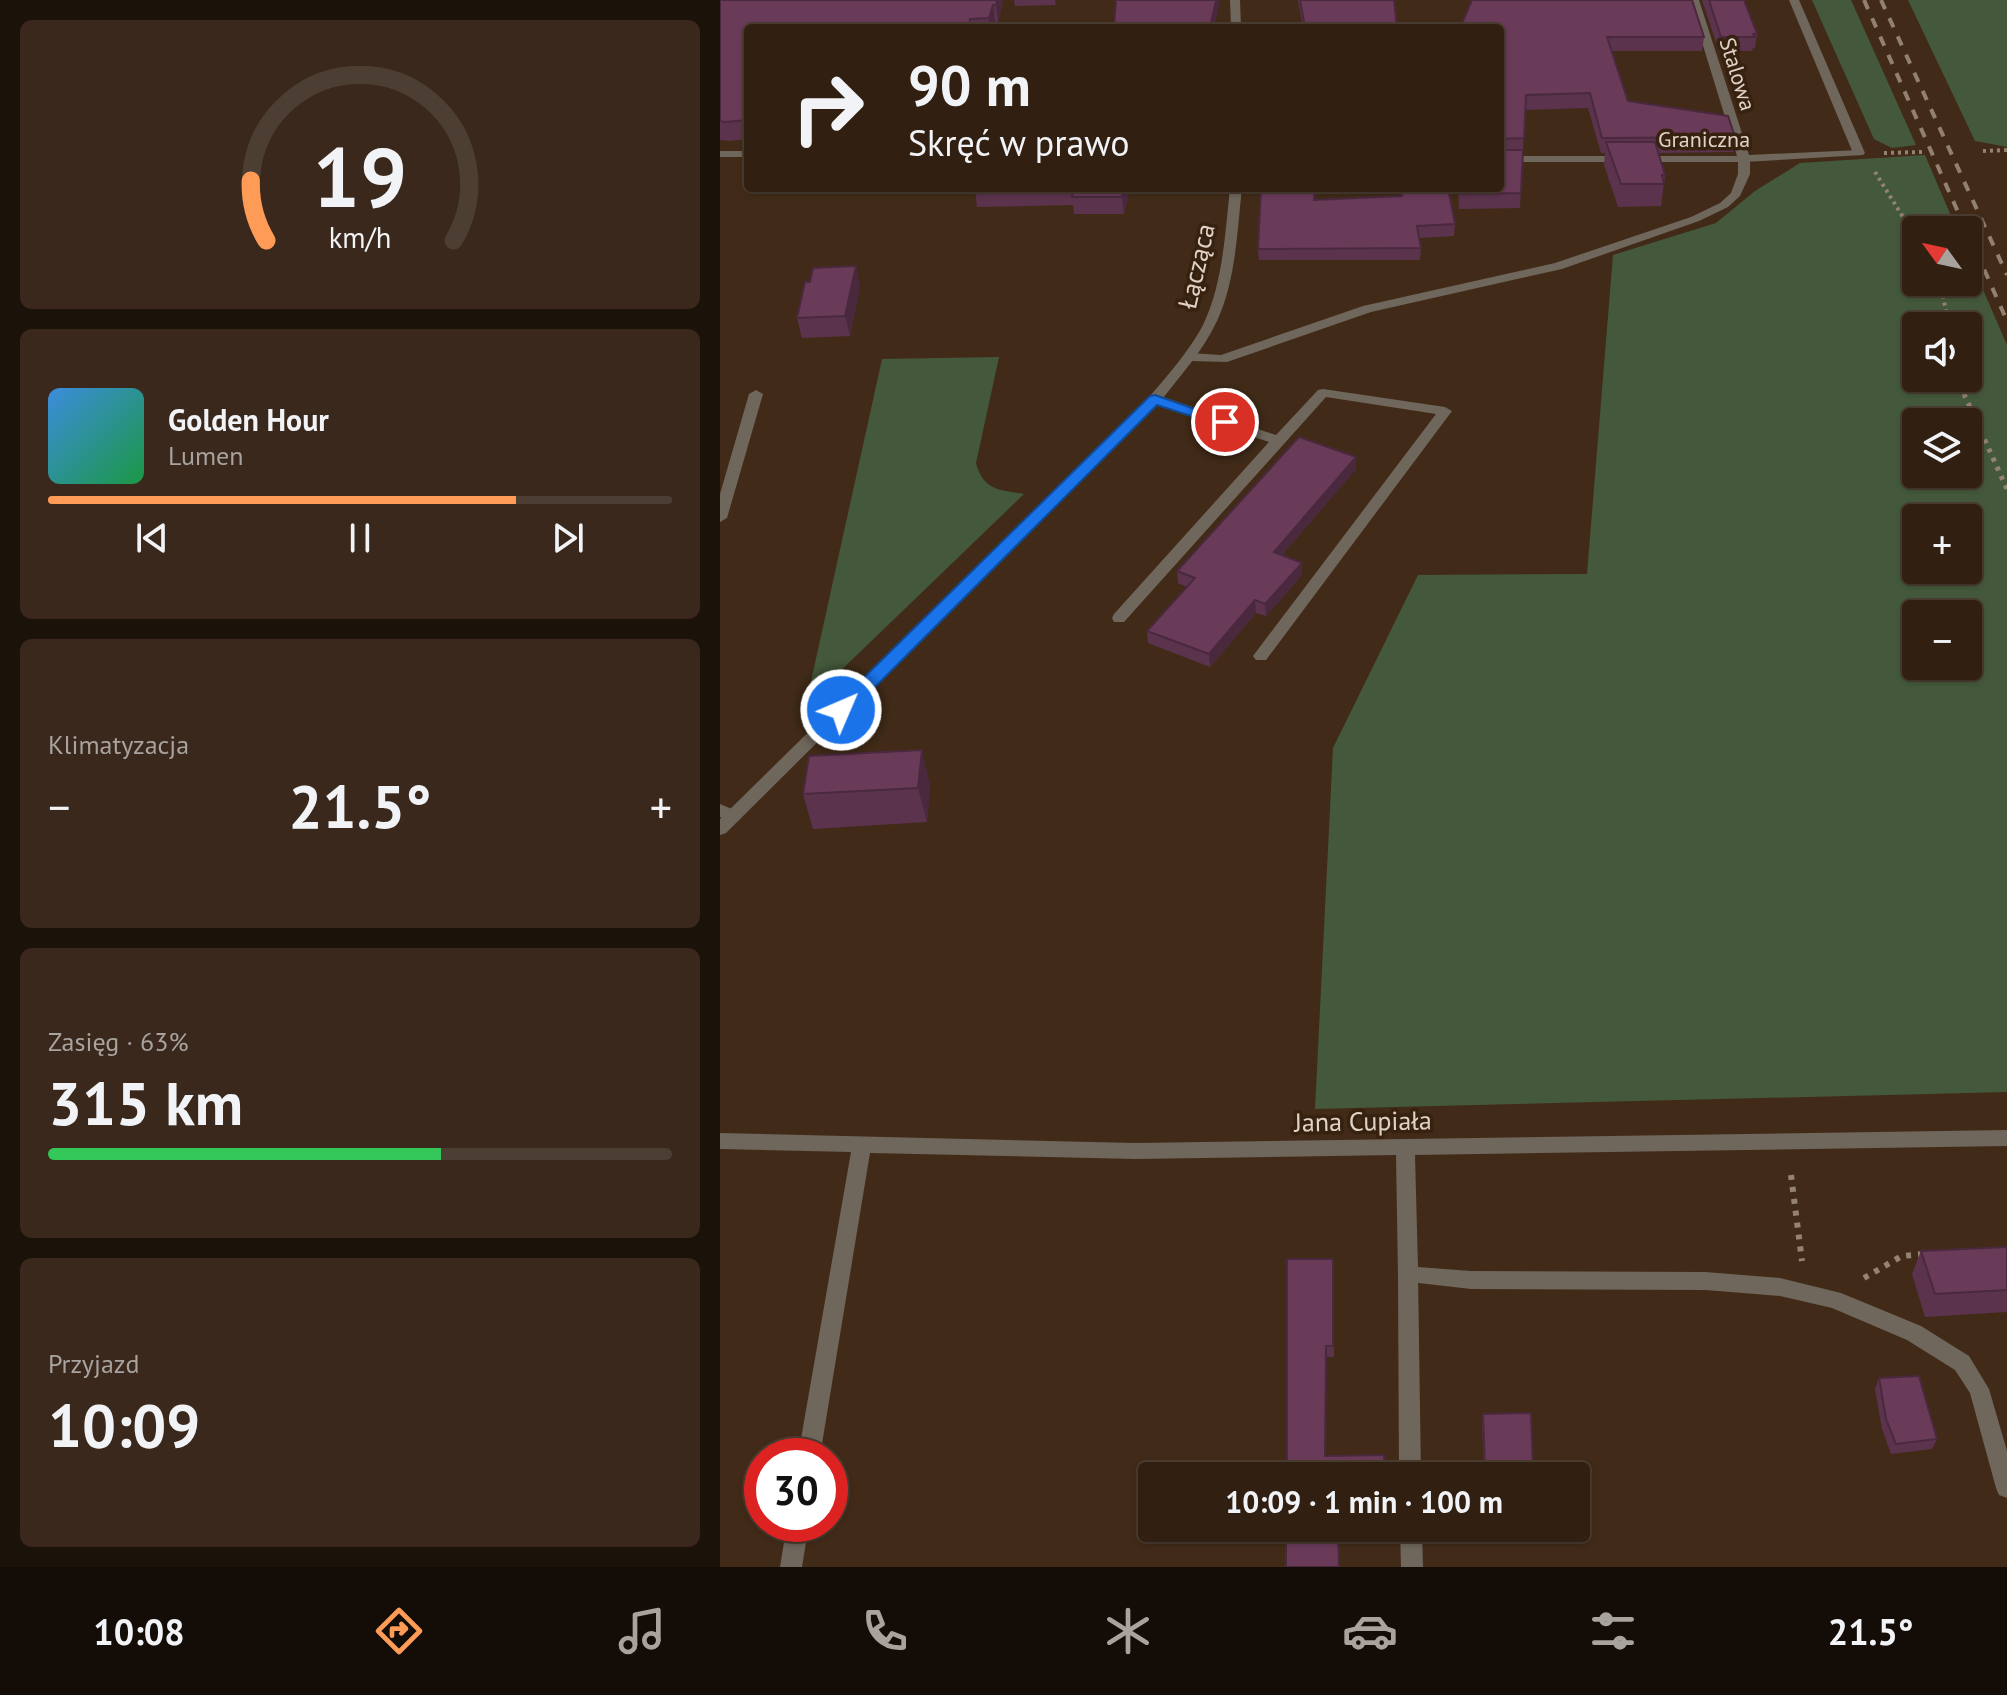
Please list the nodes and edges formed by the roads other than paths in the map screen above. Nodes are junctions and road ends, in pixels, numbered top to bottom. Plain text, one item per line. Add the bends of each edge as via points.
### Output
1 (1235, 0) edge
2 (1694, 0) edge
3 (1794, 0) edge
4 (1236, 24) edge
5 (720, 154) edge
6 (744, 154) edge
7 (1504, 159) edge
8 (1744, 159) junction
9 (1235, 192) edge
10 (1190, 357) junction
11 (756, 394) dead end
12 (1155, 399) junction
13 (1278, 440) junction
14 (720, 518) edge
15 (1119, 618) dead end
16 (1261, 656) dead end
17 (727, 813) edge
18 (720, 829) edge
19 (2007, 1138) edge
20 (720, 1141) edge
21 (862, 1145) junction
22 (1405, 1147) junction
23 (1408, 1275) junction
24 (812, 1438) edge
25 (1410, 1462) edge
26 (2007, 1488) edge
27 (795, 1542) edge
28 (1411, 1542) edge
29 (791, 1567) edge
30 (1412, 1567) edge

1 - 4 street
2 - 8 street, Stalowa
3 - 8 street, Graniczna via 1859,153
5 - 6 street
7 - 8 street, Graniczna
8 - 10 street via 1736,194 1695,219 1558,266 1367,309 1222,359
9 - 10 street, Łącząca via 1218,300
10 - 12 street, Łącząca
11 - 14 street
12 - 13 street
12 - 17 street, Łącząca
13 - 15 street
13 - 16 street via 1323,393 1445,411
17 - 18 street, Łącząca
19 - 22 street, Jana Cupiała
20 - 21 street, Jana Cupiała
21 - 22 street, Jana Cupiała via 1135,1151
21 - 24 street
22 - 23 street
23 - 25 street
23 - 26 street via 1705,1281 1780,1287 1834,1299 1914,1333 1962,1363 1979,1389
27 - 29 street
28 - 30 street

